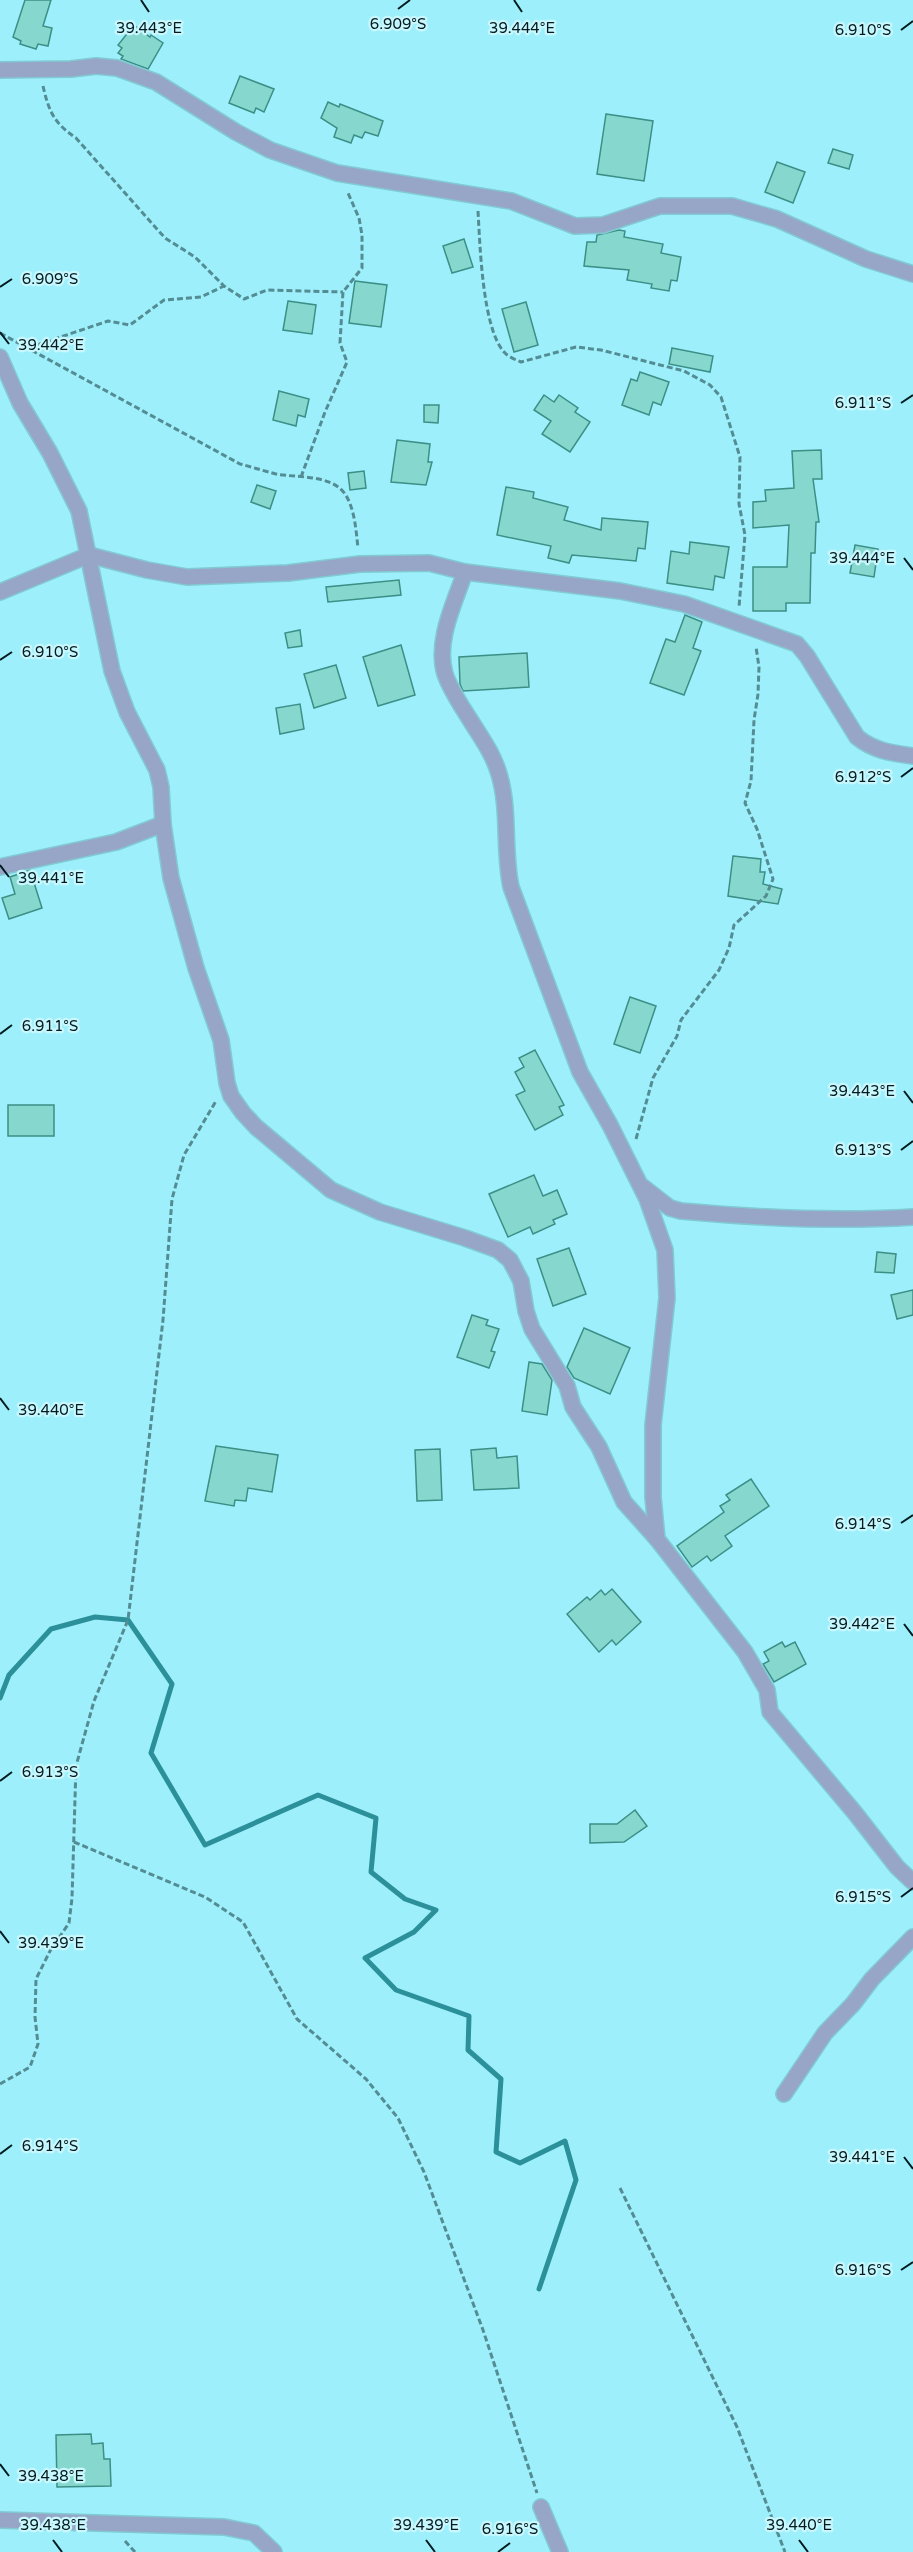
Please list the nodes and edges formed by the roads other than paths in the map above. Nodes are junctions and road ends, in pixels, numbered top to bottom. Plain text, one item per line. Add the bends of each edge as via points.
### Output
1 (0, 70) edge
2 (913, 274) edge
3 (0, 357) edge
4 (89, 555) junction
5 (465, 572) junction
6 (0, 592) edge
7 (913, 756) edge
8 (163, 824) junction
9 (0, 867) edge
10 (639, 1183) junction
11 (913, 1217) edge
12 (657, 1539) junction
13 (913, 1882) edge
14 (913, 1937) edge
15 (784, 2094) dead end
16 (541, 2507) road end
17 (0, 2520) edge
18 (274, 2552) edge
19 (560, 2552) edge

1 - 2 street via 117,68 156,82 270,150 337,173 511,201 575,226 603,225 660,206 732,206 777,219 866,259
3 - 4 street via 20,403 79,511
4 - 5 street via 187,577 288,573 360,564 429,563
4 - 6 street
4 - 8 street via 112,671 127,712 157,770
5 - 7 street via 620,591 684,604 797,644 848,724 867,745
5 - 10 street via 448,622 442,658 445,672 493,757 502,788 511,887 580,1072
8 - 9 street via 116,842
8 - 12 street via 171,878 221,1040 231,1096 243,1113 332,1190 380,1212 498,1250 510,1260 520,1281 532,1329 567,1386 573,1407 599,1447 624,1502
10 - 11 street via 670,1208 681,1211 767,1219
10 - 12 street via 665,1250 667,1298 653,1425 652,1497
12 - 13 street via 745,1652 767,1689 770,1712
14 - 15 street via 825,2033
16 - 19 street
17 - 18 street via 225,2528 254,2533

